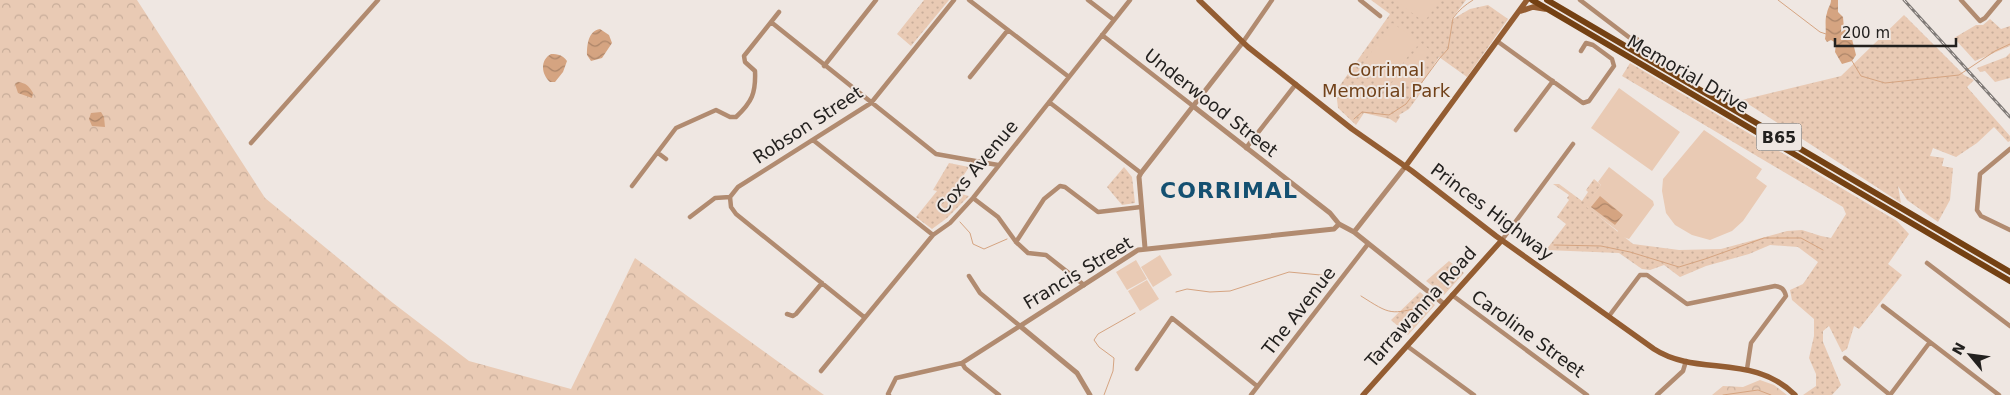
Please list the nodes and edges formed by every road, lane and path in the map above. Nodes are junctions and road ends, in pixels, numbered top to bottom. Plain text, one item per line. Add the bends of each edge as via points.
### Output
1 (378, 0) edge
2 (876, 0) edge
3 (954, 0) edge
4 (969, 0) edge
5 (1088, 0) edge
6 (1130, 0) edge
7 (1272, 0) edge
8 (1360, 0) edge
9 (1527, 0) edge
10 (1532, 0) edge
11 (1547, 0) edge
12 (1580, 0) edge
13 (1961, 0) edge
14 (2000, 0) edge
15 (1202, 1) edge
16 (1550, 10) junction
17 (779, 12) dead end
18 (1516, 15) junction
19 (1380, 16) dead end
20 (1114, 20) junction
21 (771, 22) junction
22 (1008, 30) junction
23 (1102, 35) junction
24 (1636, 40) dead end
25 (1497, 41) junction
26 (1243, 42) junction
27 (1581, 52) dead end
28 (824, 66) junction
29 (970, 77) dead end
30 (1069, 77) junction
31 (1553, 81) junction
32 (1296, 84) junction
33 (1049, 102) junction
34 (871, 104) junction
35 (1193, 106) junction
36 (1516, 130) dead end
37 (813, 140) junction
38 (252, 143) dead end
39 (1573, 144) dead end
40 (1246, 148) junction
41 (2010, 149) edge
42 (658, 153) junction
43 (666, 159) dead end
44 (998, 166) junction
45 (1405, 166) junction
46 (1141, 173) junction
47 (632, 186) dead end
48 (730, 197) junction
49 (973, 198) junction
50 (1141, 207) junction
51 (695, 213) junction
52 (690, 217) dead end
53 (699, 219) dead end
54 (1339, 224) junction
55 (2010, 230) edge
56 (1354, 232) junction
57 (933, 235) junction
58 (1502, 240) junction
59 (1016, 242) junction
60 (1368, 244) junction
61 (1145, 248) junction
62 (1927, 263) dead end
63 (2010, 272) edge
64 (969, 276) dead end
65 (2010, 281) edge
66 (822, 283) junction
67 (1084, 284) junction
68 (1452, 295) junction
69 (1444, 304) junction
70 (1883, 306) dead end
71 (787, 314) dead end
72 (1609, 316) junction
73 (864, 317) junction
74 (1020, 326) junction
75 (2010, 326) edge
76 (1930, 342) junction
77 (1407, 346) junction
78 (1845, 358) dead end
79 (1686, 361) junction
80 (962, 363) junction
81 (1137, 369) dead end
82 (1747, 369) junction
83 (821, 371) dead end
84 (1258, 386) junction
85 (887, 395) edge
86 (999, 395) edge
87 (1090, 395) edge
88 (1251, 395) edge
89 (1363, 395) edge
90 (1474, 395) edge
91 (1587, 395) edge
92 (1657, 395) edge
93 (1795, 395) edge
94 (1890, 395) edge
95 (1999, 395) edge

1 - 38 street
2 - 28 street
3 - 34 street, Robson Street
4 - 22 street
5 - 20 street
6 - 20 street, Coxs Avenue
7 - 26 street
8 - 19 street
9 - 18 main road
10 - 16 main road, Memorial Drive / B65
11 - 63 main road, Memorial Drive / B65
12 - 24 street
13 - 14 street via 1980,21
15 - 26 main road, Princes Highway
16 - 18 main road via 1533,7
16 - 65 main road, Memorial Drive / B65
17 - 21 street
18 - 25 main road
20 - 23 street, Coxs Avenue
21 - 28 street
21 - 42 street via 744,56 745,62 755,71 755,87 746,108 736,117 716,110 678,127
22 - 29 street
22 - 30 street
23 - 30 street, Coxs Avenue
23 - 35 street, Underwood Street
25 - 31 street
25 - 45 main road
26 - 32 main road, Princes Highway
26 - 35 street
27 - 31 street via 1586,43 1594,45 1612,59 1614,66 1589,100 1583,104
28 - 34 street
30 - 33 street, Coxs Avenue
31 - 36 street
32 - 40 street
32 - 45 main road, Princes Highway
33 - 44 street, Coxs Avenue
33 - 46 street
34 - 37 street, Robson Street
34 - 44 street via 936,154
35 - 40 street, Underwood Street
35 - 46 street
37 - 48 street, Robson Street via 738,186
37 - 57 street
39 - 58 street
40 - 54 street, Underwood Street
41 - 55 street via 1980,174 1977,210 1981,216
42 - 43 street
42 - 47 street
44 - 49 street, Coxs Avenue
45 - 56 street
45 - 58 main road, Princes Highway
46 - 50 street
48 - 51 street via 715,198
48 - 66 street via 736,214
49 - 57 street, Coxs Avenue via 950,223
49 - 59 street via 998,217
50 - 59 street via 1098,212 1060,186 1044,200
50 - 61 street
51 - 52 street
51 - 53 street
54 - 56 street, Underwood Street
54 - 61 street, Francis Street via 1334,229
56 - 60 street, Underwood Street
57 - 73 street, Coxs Avenue
58 - 68 main road, Tarrawanna Road
58 - 72 main road, Princes Highway
59 - 67 street via 1028,254 1046,255
60 - 69 street, Underwood Street
60 - 84 street, The Avenue
61 - 67 street, Francis Street
62 - 75 street
64 - 74 street via 980,293
66 - 71 street via 794,319
66 - 73 street
67 - 74 street, Francis Street
68 - 69 main road, Tarrawanna Road
68 - 91 street, Caroline Street
69 - 77 main road, Tarrawanna Road
70 - 76 street
72 - 79 main road, Princes Highway via 1660,353
72 - 82 street via 1640,275 1647,275 1687,304 1781,287 1786,296 1752,341
73 - 83 street, Coxs Avenue
74 - 80 street, Francis Street
74 - 87 street via 1077,373
76 - 94 street
76 - 95 street
77 - 89 main road, Tarrawanna Road
77 - 90 street
78 - 94 street
79 - 82 main road, Princes Highway
79 - 92 street via 1683,372
80 - 85 street, Francis Street via 896,378
80 - 86 street
81 - 84 street via 1172,318
82 - 93 main road, Princes Highway via 1770,377
84 - 88 street, The Avenue

